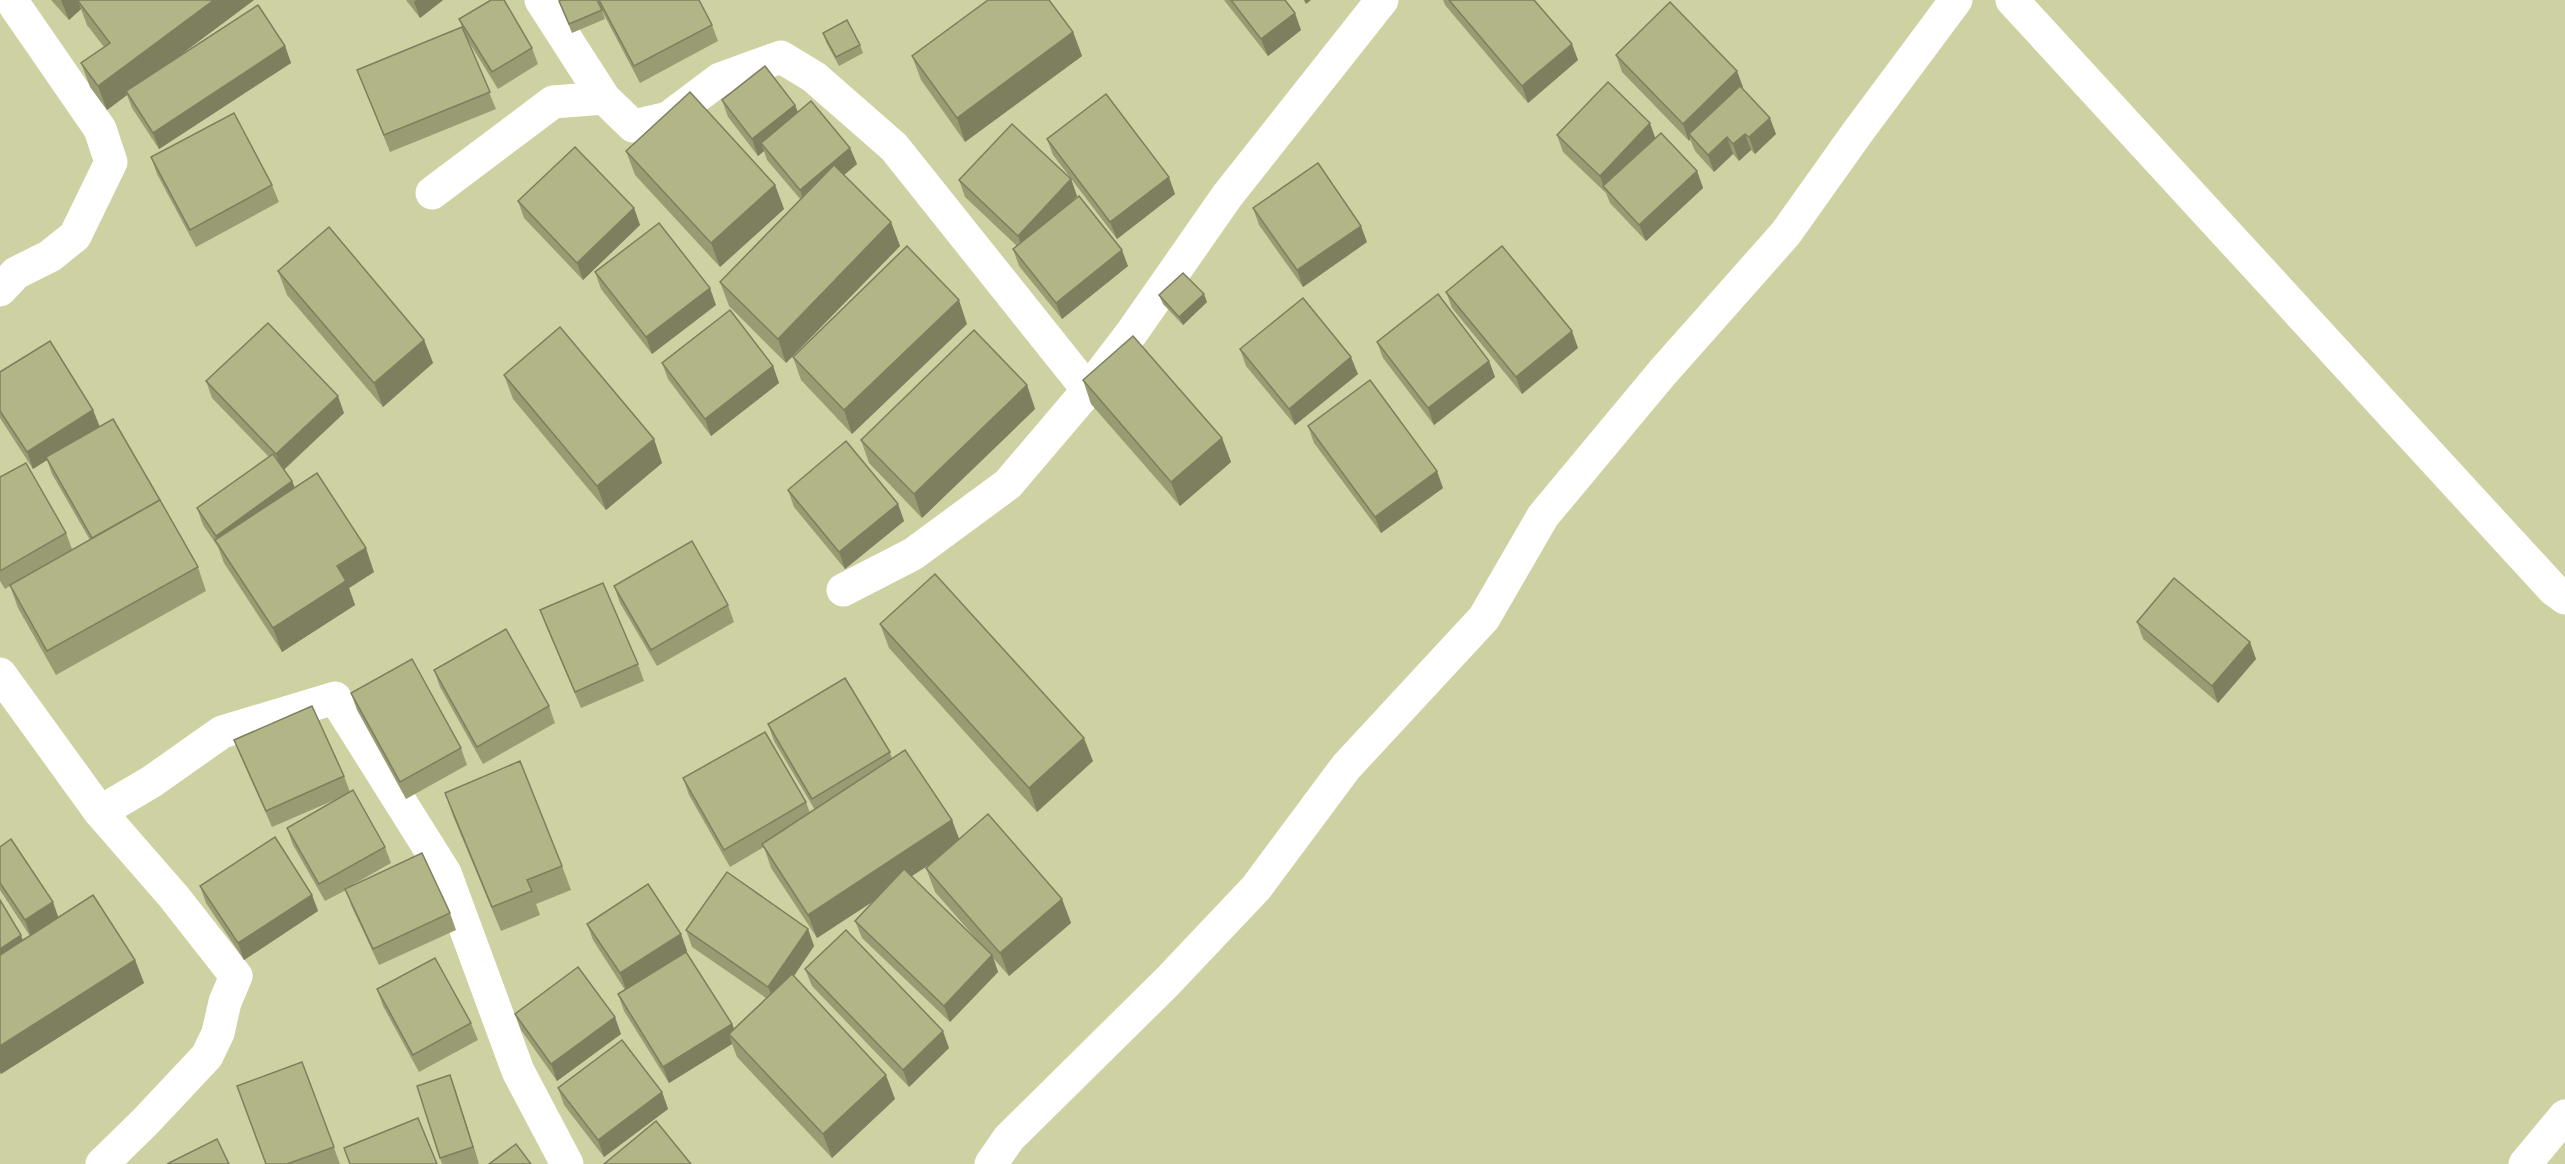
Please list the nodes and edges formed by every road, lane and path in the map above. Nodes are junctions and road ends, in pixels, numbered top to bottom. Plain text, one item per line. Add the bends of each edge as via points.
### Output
1 (11, 0) edge
2 (541, 0) edge
3 (1382, 0) edge
4 (1956, 0) edge
5 (2012, 0) edge
6 (604, 98) junction
7 (432, 193) dead end
8 (0, 290) edge
9 (1088, 390) junction
10 (2562, 587) edge
11 (843, 590) dead end
12 (0, 674) edge
13 (100, 812) junction
14 (2565, 1116) edge
15 (102, 1164) edge
16 (567, 1164) edge
17 (991, 1164) edge
18 (2525, 1164) edge

1 - 8 street via 100,129 111,162 75,236 50,256 16,273
2 - 6 street
3 - 9 street via 1227,196
4 - 17 street via 1786,233 1543,516 1484,618 1346,767 1256,888 1009,1138
5 - 10 street
6 - 7 street via 553,102
6 - 9 street via 633,126 668,118 720,79 781,57 814,77 894,147
9 - 11 street via 1008,484 913,554
12 - 13 street
13 - 15 street via 236,976 207,1056
13 - 16 street via 222,732 335,698 445,873 518,1071
14 - 18 street

